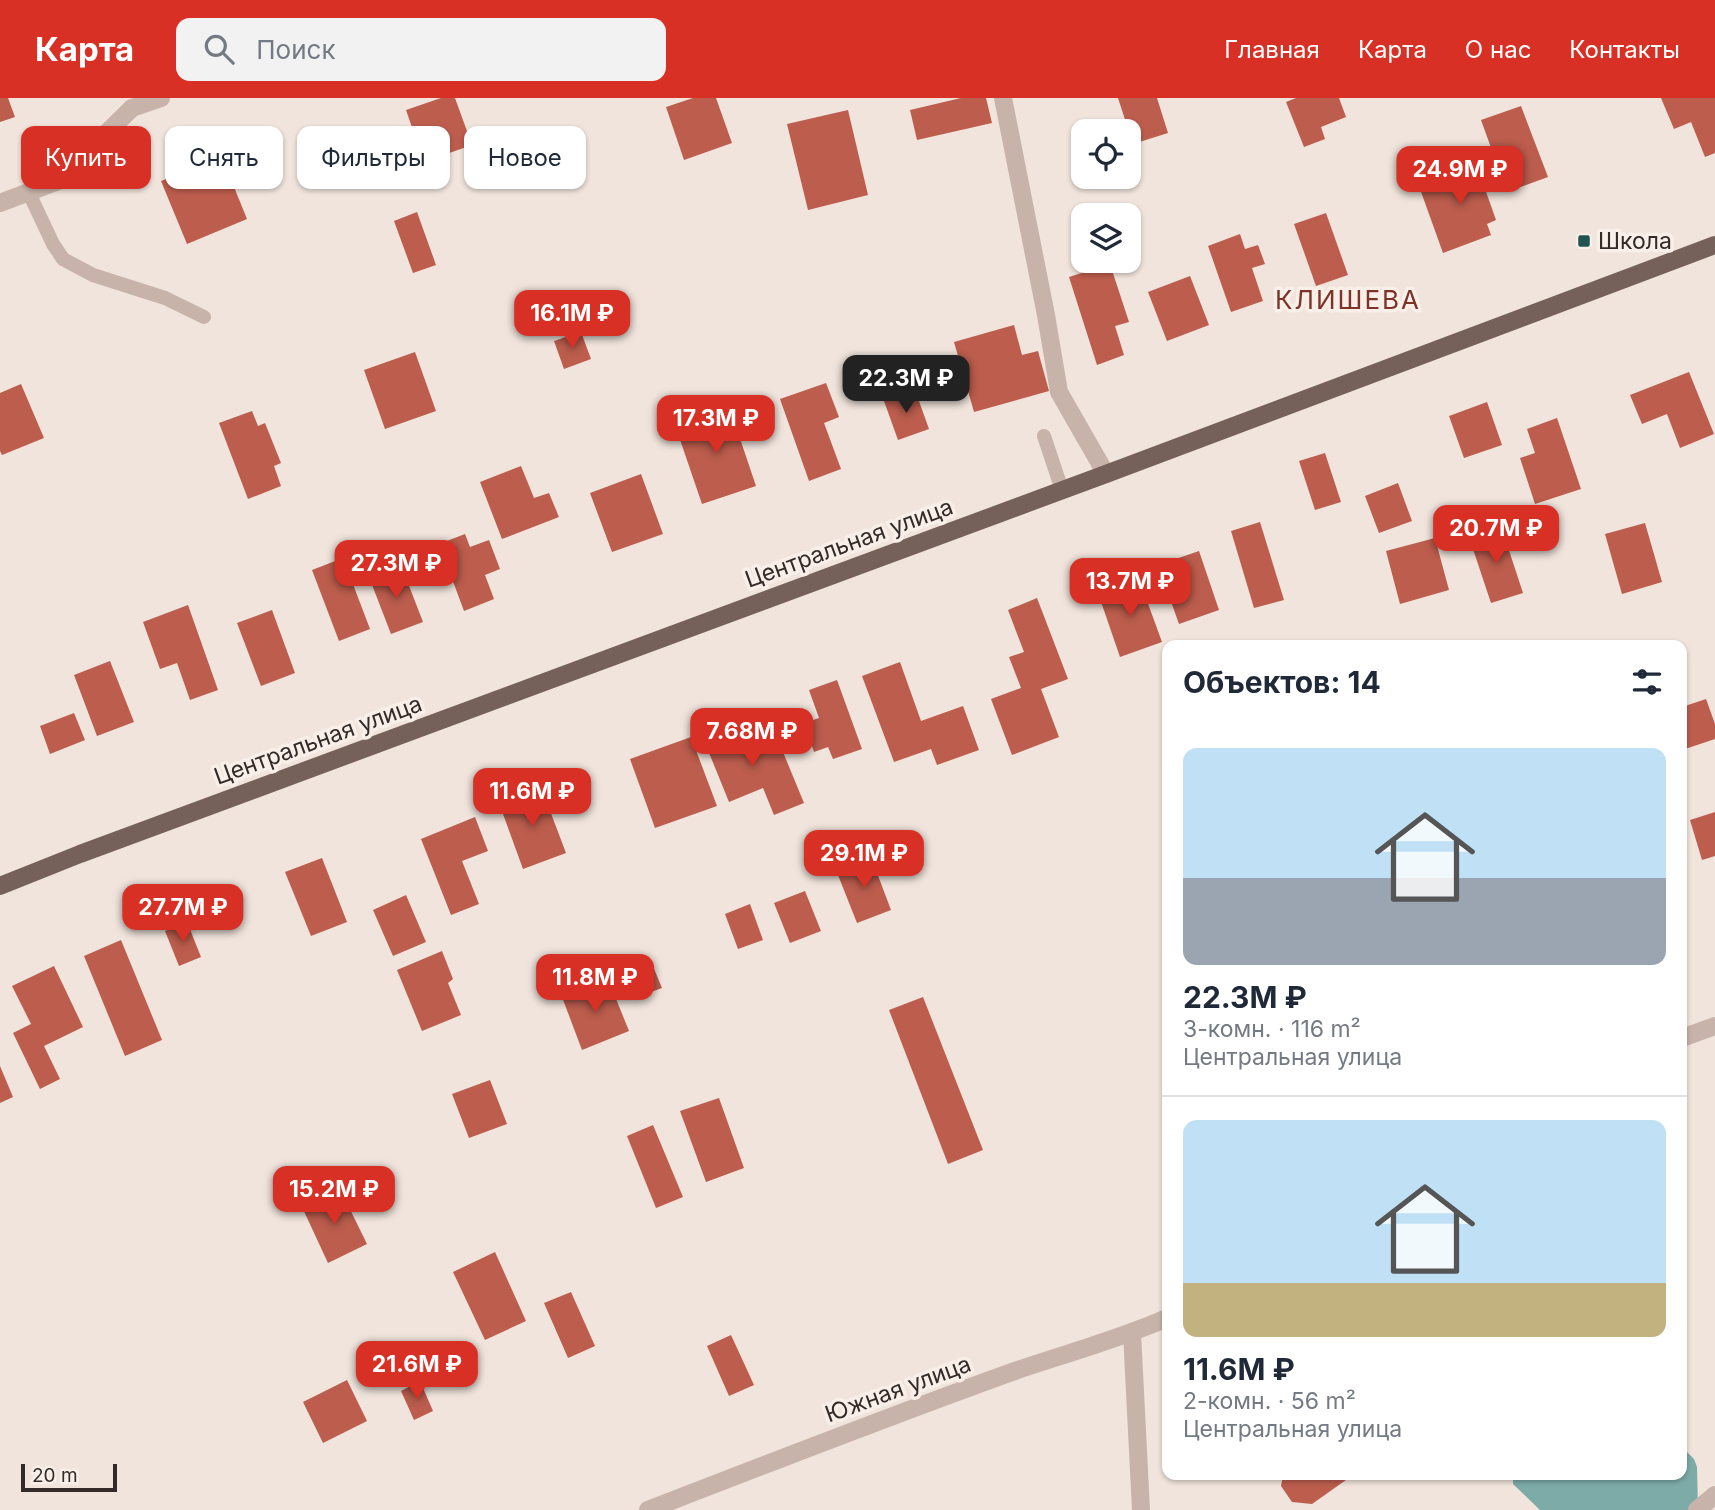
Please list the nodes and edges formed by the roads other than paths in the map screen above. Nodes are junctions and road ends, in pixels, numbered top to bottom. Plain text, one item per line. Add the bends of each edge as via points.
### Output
1 (161, 98) edge
2 (1003, 98) edge
3 (28, 191) junction
4 (0, 203) edge
5 (1715, 245) edge
6 (204, 317) dead end
7 (1044, 436) dead end
8 (1106, 474) junction
9 (1062, 490) junction
10 (0, 886) edge
11 (1715, 1026) edge
12 (1687, 1036) edge
13 (1162, 1320) edge
14 (1132, 1333) junction
15 (1715, 1495) edge
16 (648, 1510) edge
17 (1141, 1510) edge
18 (1697, 1510) edge

1 - 3 street via 132,108 58,181
2 - 8 street via 1059,393
3 - 4 street
3 - 6 lane via 63,259
5 - 8 main road, Центральная улица
7 - 9 lane
8 - 9 main road, Центральная улица
9 - 10 main road, Центральная улица
11 - 12 street
13 - 14 street, Южная улица
14 - 16 street, Южная улица via 1000,1377
14 - 17 street
15 - 18 street

